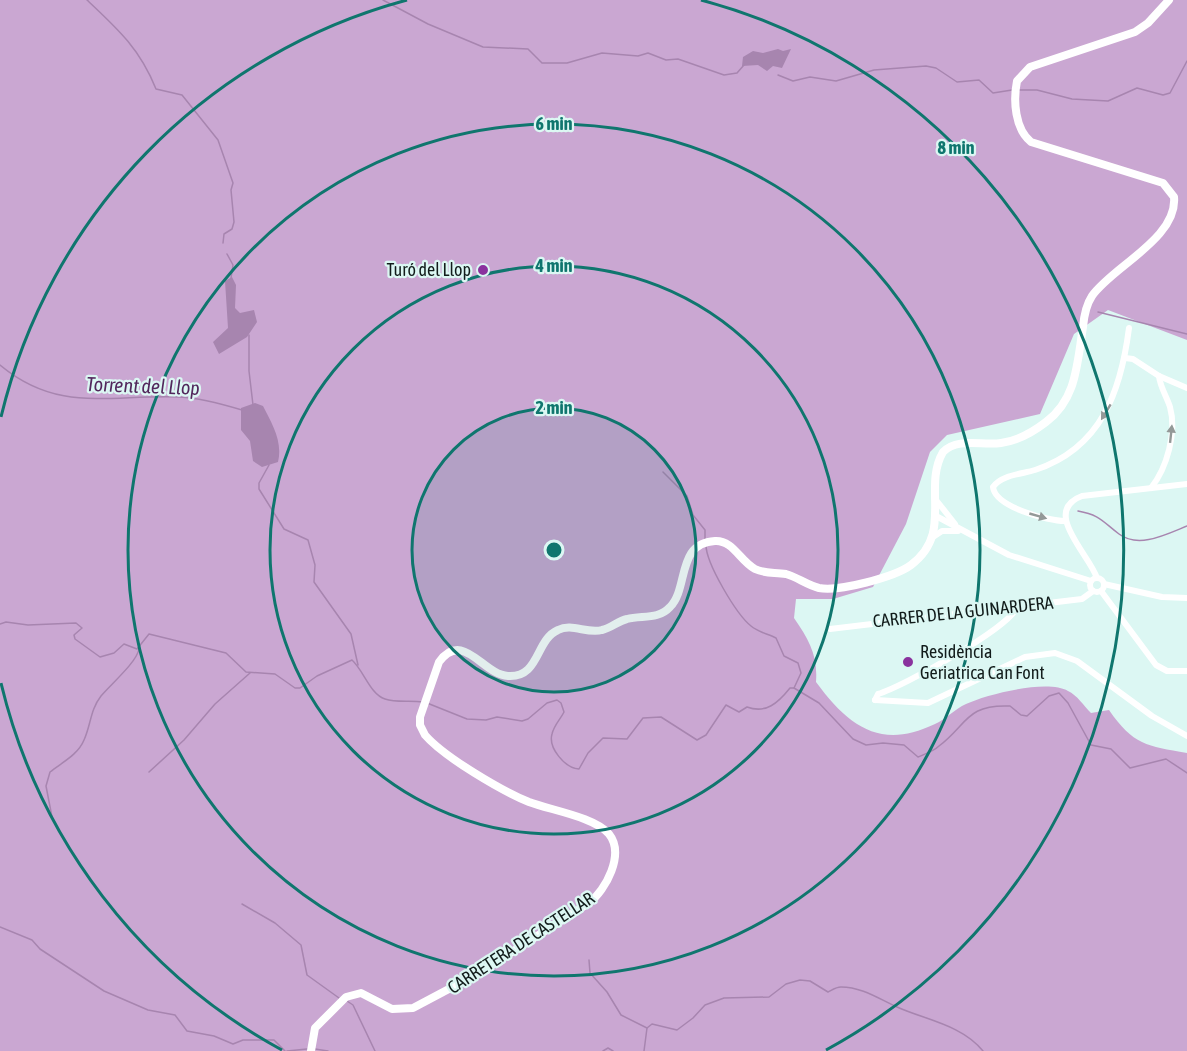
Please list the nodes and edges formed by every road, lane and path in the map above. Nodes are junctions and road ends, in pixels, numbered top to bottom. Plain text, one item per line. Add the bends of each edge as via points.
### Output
1 (1169, 0) edge
2 (1129, 328) dead end
3 (1125, 357) junction
4 (1159, 376) junction
5 (1187, 388) edge
6 (1187, 484) edge
7 (1151, 488) junction
8 (936, 500) junction
9 (936, 516) junction
10 (1065, 521) junction
11 (964, 532) junction
12 (933, 537) junction
13 (1094, 580) junction
14 (1104, 584) junction
15 (1093, 591) junction
16 (1101, 591) junction
17 (1187, 598) edge
18 (1018, 606) junction
19 (830, 629) dead end
20 (1187, 671) edge
21 (1187, 736) edge
22 (310, 1049) edge

1 - 8 street, CARRETERA DE CASTELLAR via 1135,32 1030,67 1017,81 1017,116 1026,138 1040,146 1166,184 1174,197 1174,210 1143,249 1090,298 1073,385 1060,410 1017,439 960,444 947,449 939,464
2 - 3 street
3 - 4 street
3 -> 10 street via 1116,395 1088,436 1045,466 1003,479 993,488 1011,507
4 - 5 street
7 -> 4 street via 1166,458 1172,428 1171,411
6 - 7 street
7 - 10 street via 1077,498 1067,506
8 - 9 street, CARRETERA DE CASTELLAR
8 - 11 street
9 - 11 street
9 - 12 street, CARRETERA DE CASTELLAR
10 - 13 street
11 - 12 street via 947,530
11 - 13 street via 1010,555
12 - 22 street, CARRETERA DE CASTELLAR via 905,569 826,589 785,574 758,571 720,542 699,547 686,561 675,601 659,614 626,619 601,630 560,628 549,636 531,668 513,676 498,674 466,651 452,651 439,662 420,721 422,731 434,744 507,792 606,831 615,845 614,860 602,889 593,899 479,973 421,1005 397,1010 366,994 346,997 315,1028
13 - 14 street
13 - 15 street via 1090,587
14 - 16 street
14 - 17 street via 1162,597
15 - 16 street
15 - 18 street, CARRER DE LA GUINARDERA via 1082,600
16 - 20 street via 1156,665 1164,670
18 - 19 street, CARRER DE LA GUINARDERA
18 - 21 street via 1013,615 977,640 878,694 875,700 928,703 1025,657 1055,653 1077,661 1152,716

